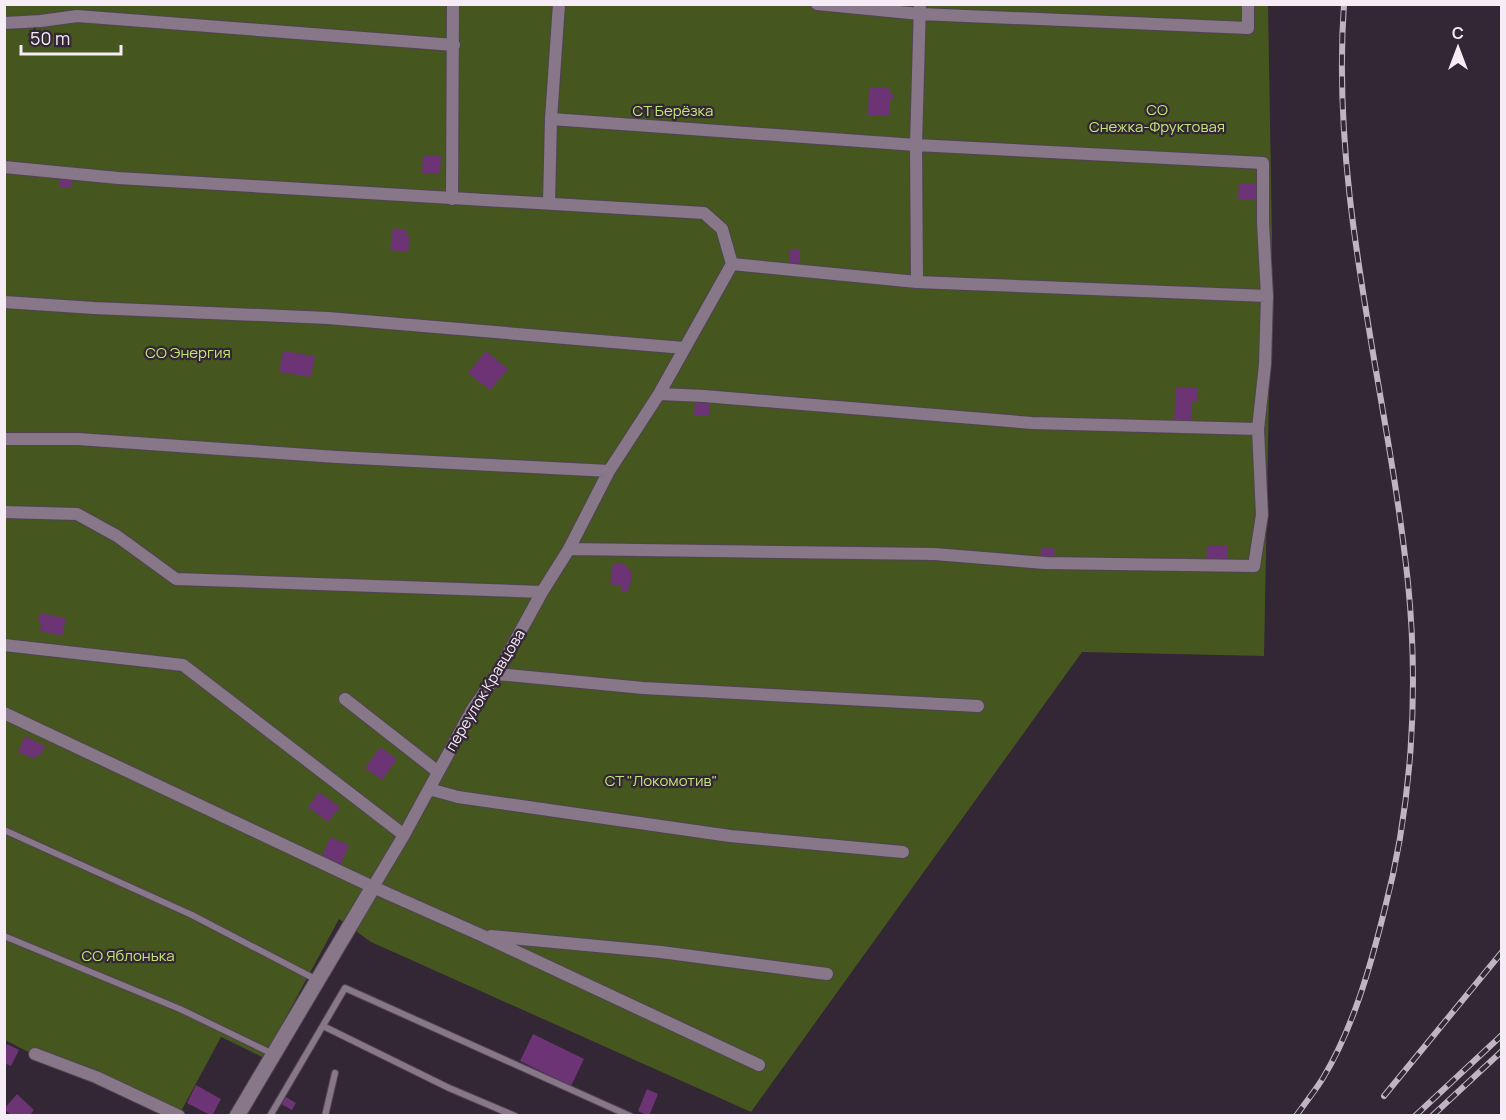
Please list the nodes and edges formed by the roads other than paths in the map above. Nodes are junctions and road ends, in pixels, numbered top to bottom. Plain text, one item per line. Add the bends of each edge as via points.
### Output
1 (453, 4) edge
2 (559, 4) edge
3 (817, 4) edge
4 (1248, 4) edge
5 (920, 9) edge
6 (4, 23) edge
7 (454, 45) junction
8 (551, 119) junction
9 (916, 145) junction
10 (4, 167) edge
11 (452, 199) junction
12 (549, 203) junction
13 (732, 264) junction
14 (916, 282) junction
15 (1267, 296) junction
16 (4, 302) edge
17 (684, 348) junction
18 (659, 394) junction
19 (1258, 429) junction
20 (4, 439) edge
21 (609, 471) junction
22 (4, 512) edge
23 (569, 549) junction
24 (542, 592) junction
25 (4, 645) edge
26 (497, 674) junction
27 (345, 699) dead end
28 (978, 706) dead end
29 (4, 713) edge
30 (437, 771) junction
31 (429, 789) junction
32 (4, 830) edge
33 (404, 835) junction
34 (903, 852) dead end
35 (373, 887) junction
36 (481, 935) junction
37 (4, 936) edge
38 (827, 974) dead end
39 (319, 981) junction
40 (323, 1026) junction
41 (36, 1054) dead end
42 (273, 1054) junction
43 (759, 1065) dead end
44 (335, 1073) dead end
45 (179, 1116) edge
46 (237, 1116) edge
47 (270, 1116) edge
48 (325, 1116) edge
49 (515, 1116) edge
50 (630, 1116) edge

1 - 7 street
2 - 8 street
3 - 5 street
4 - 5 street via 1248,28
5 - 9 street
6 - 7 street via 76,16
7 - 11 street
8 - 9 street
8 - 12 street
9 - 14 street
9 - 15 street via 1263,163
10 - 11 street
11 - 12 street
12 - 13 street via 704,213 722,229
13 - 14 street
13 - 17 street, переулок Кравцова
14 - 15 street
15 - 19 street
16 - 17 street via 328,318
17 - 18 street, переулок Кравцова
18 - 19 street via 1032,423
18 - 21 street, переулок Кравцова
19 - 23 street via 1262,515 1254,566 1045,563 934,554
20 - 21 street
21 - 23 street, переулок Кравцова
22 - 24 street via 76,514 117,536 176,579
23 - 24 street, переулок Кравцова
24 - 26 street, переулок Кравцова
25 - 33 street via 183,665
26 - 28 street via 643,688
26 - 30 street, переулок Кравцова
27 - 30 street
29 - 35 street
30 - 31 street, переулок Кравцова
31 - 33 street, переулок Кравцова
31 - 34 street via 458,797 730,836
32 - 39 lane via 192,915
33 - 35 street, переулок Кравцова
35 - 36 street
35 - 39 street, переулок Кравцова
36 - 38 street via 661,952
36 - 43 street
37 - 42 lane
39 - 42 street, переулок Кравцова
40 - 47 lane
40 - 49 lane
40 - 50 lane via 345,988
41 - 45 street
42 - 46 street, переулок Кравцова
44 - 48 lane

